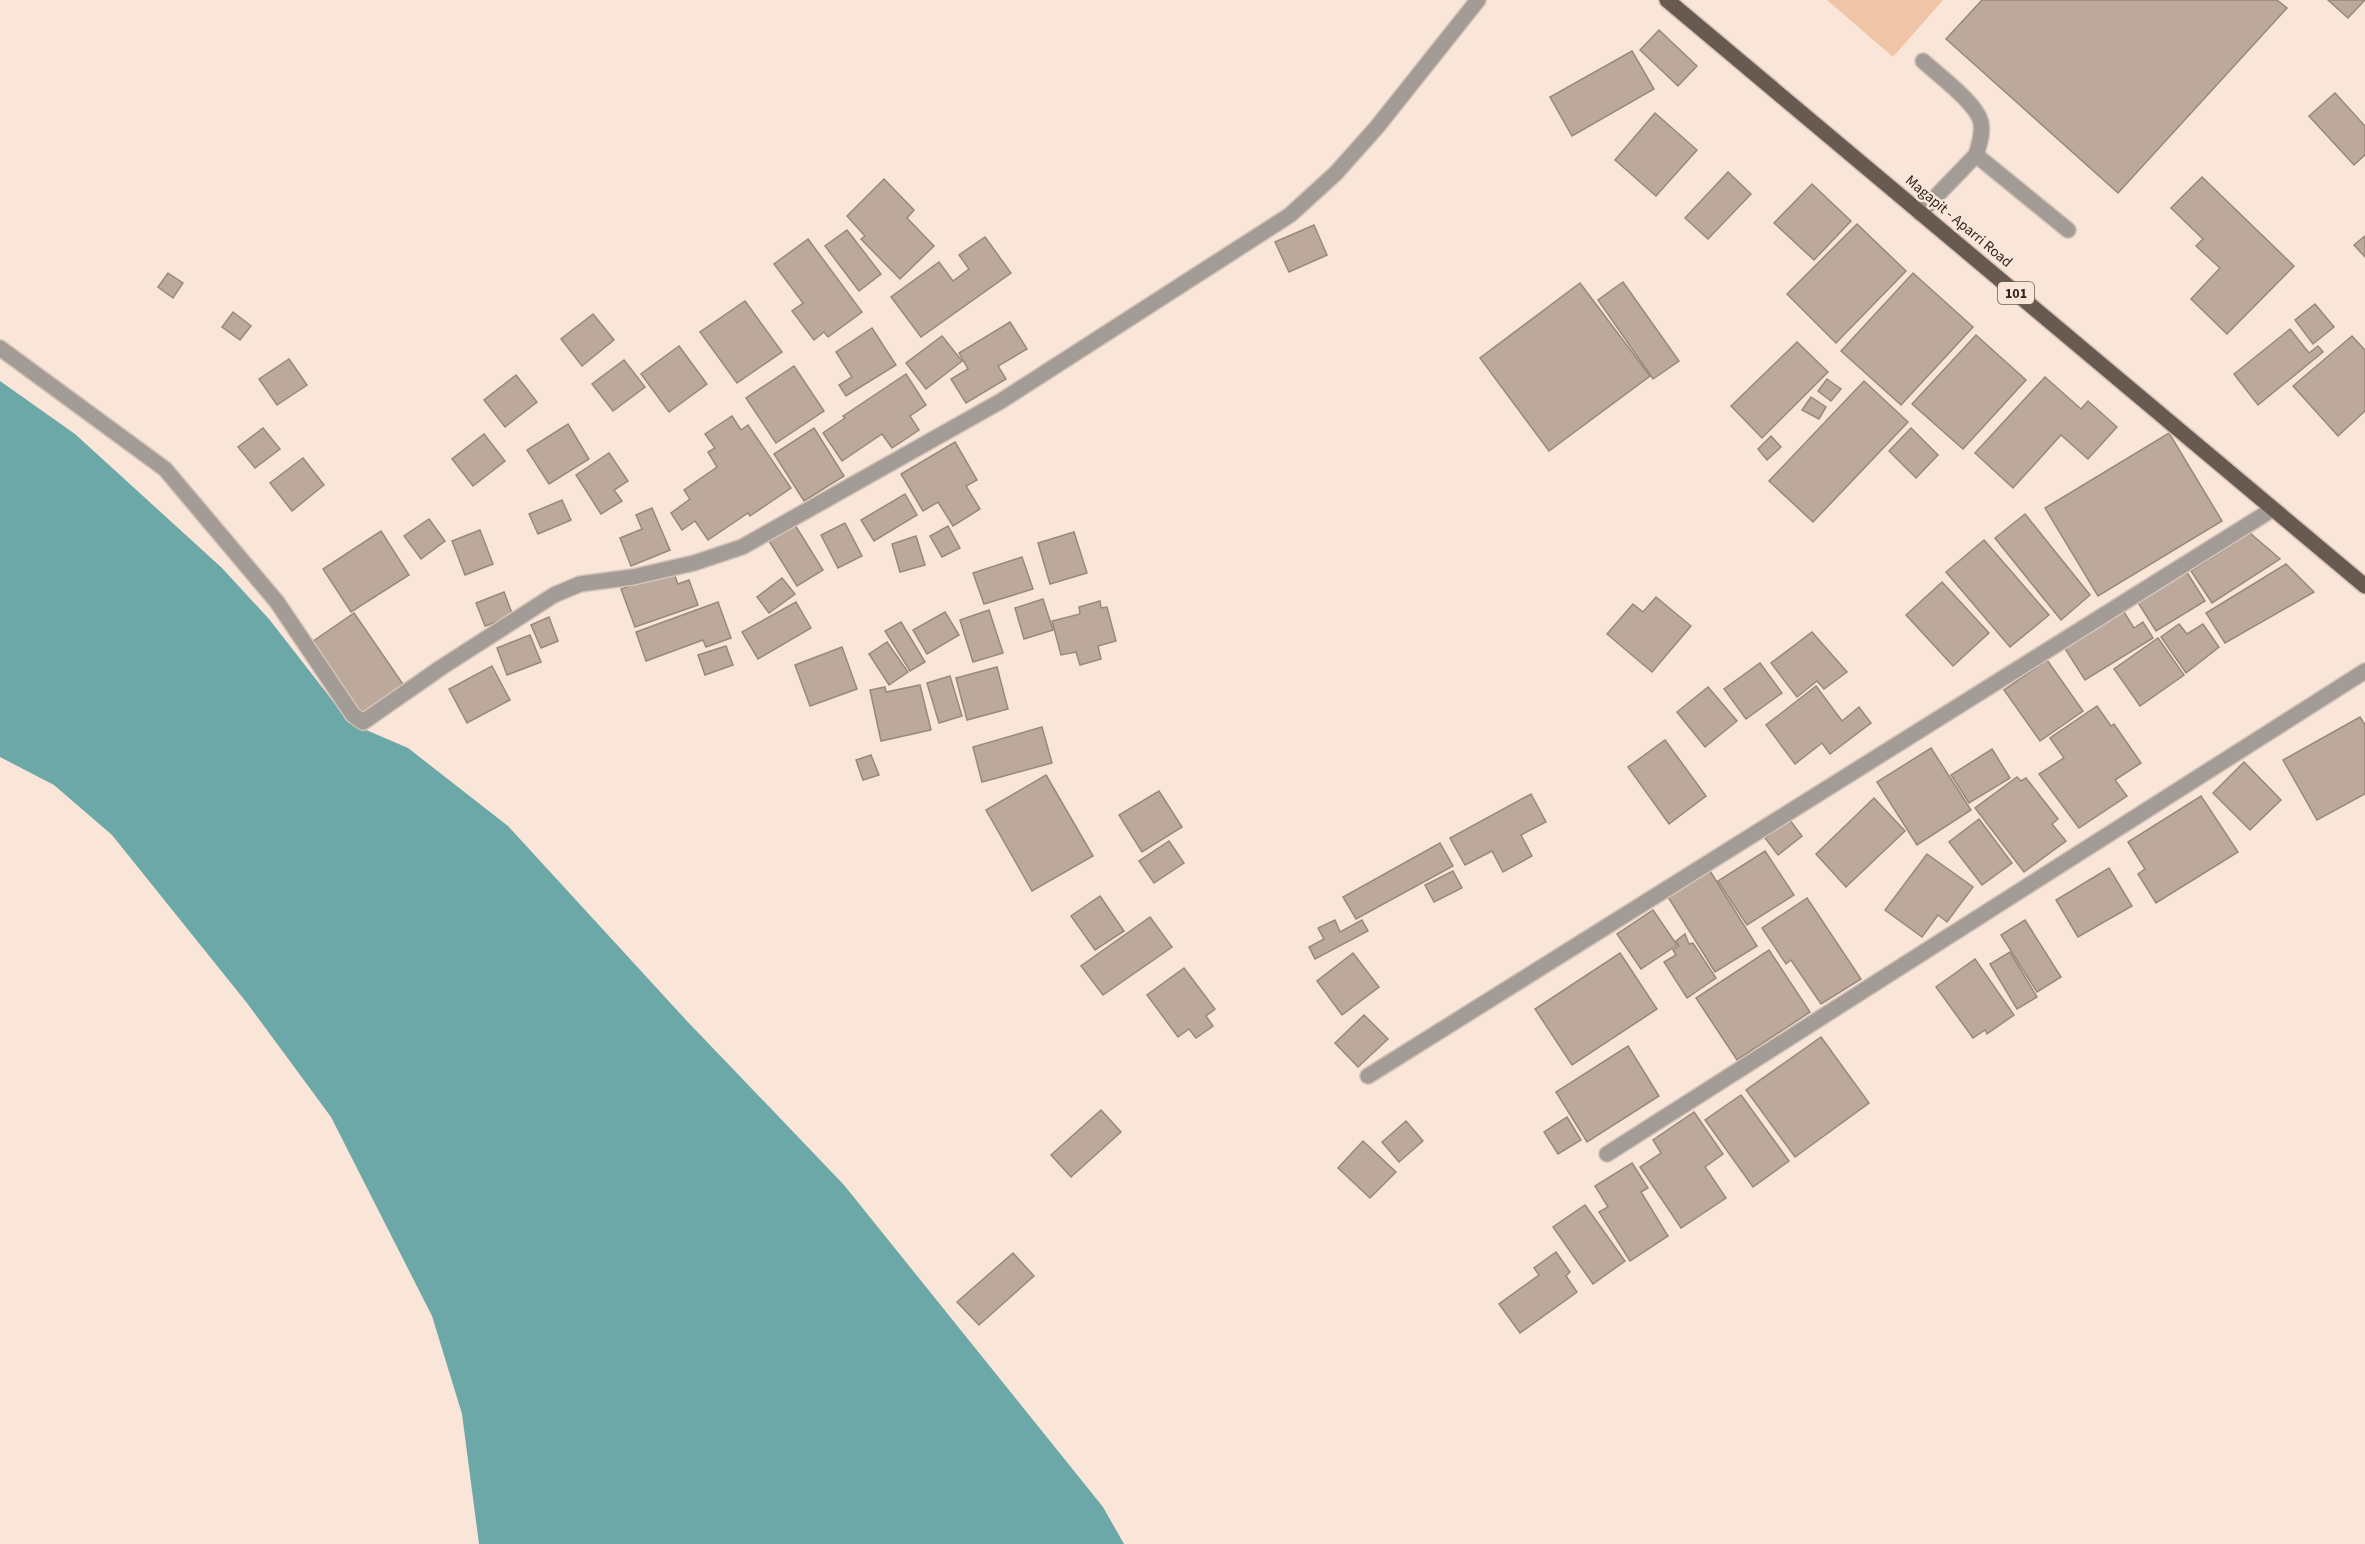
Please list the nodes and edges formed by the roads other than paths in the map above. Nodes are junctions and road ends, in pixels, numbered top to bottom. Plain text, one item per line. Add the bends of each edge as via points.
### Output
1 (1478, 0) edge
2 (1667, 0) edge
3 (1923, 61) dead end
4 (1976, 155) junction
5 (1920, 213) junction
6 (2068, 230) dead end
7 (0, 348) edge
8 (2273, 508) junction
9 (2365, 586) edge
10 (2365, 671) edge
11 (1368, 1076) dead end
12 (1607, 1155) dead end

1 - 7 street via 1336,173 1290,215 1001,401 742,547 633,577 580,584 554,595 363,722 353,715 277,602 165,469
2 - 5 main road, Magapit - Aparri Road / 101
3 - 4 street via 1975,109 1981,121
4 - 5 street
4 - 6 street
5 - 8 main road, Magapit - Aparri Road / 101
8 - 9 main road, Magapit - Aparri Road / 101
8 - 11 street
10 - 12 street

